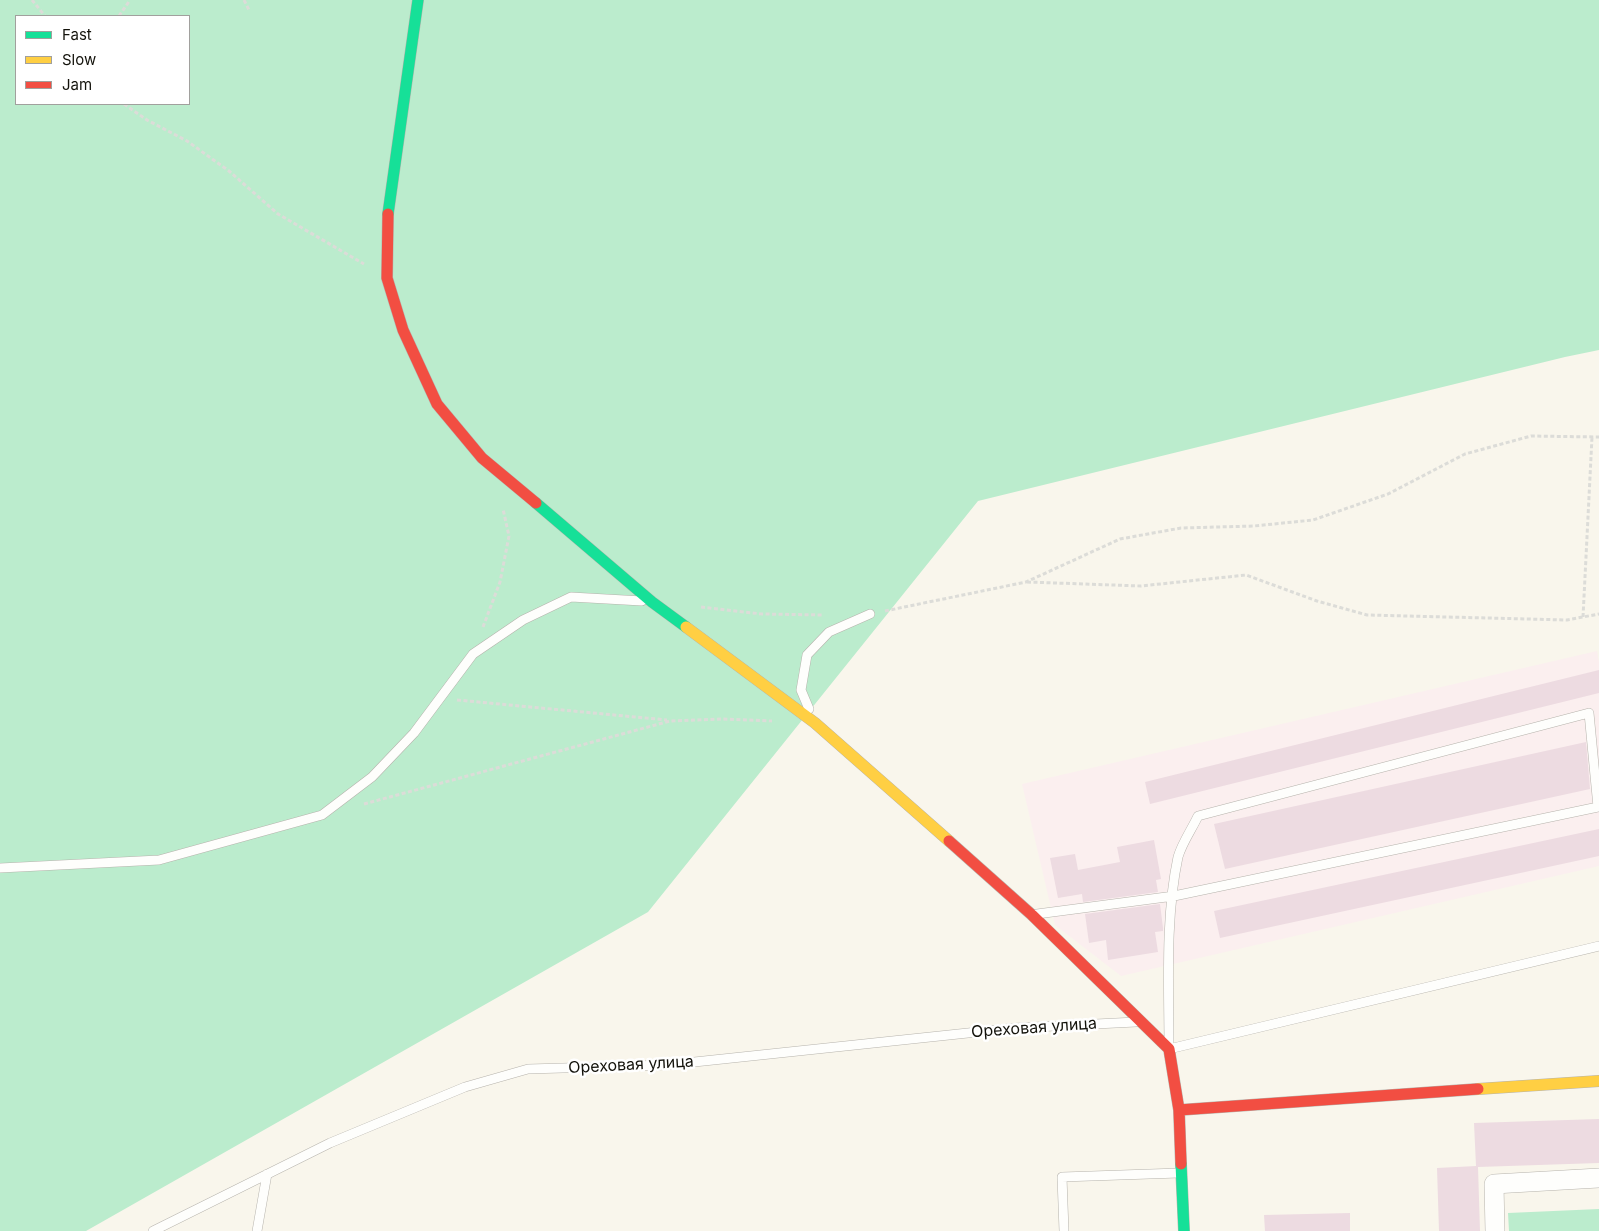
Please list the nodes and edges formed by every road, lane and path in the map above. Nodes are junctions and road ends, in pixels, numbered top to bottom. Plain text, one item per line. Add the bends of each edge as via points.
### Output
1 (32, 0) edge
2 (130, 0) edge
3 (244, 0) edge
4 (418, 0) edge
5 (249, 10) dead end
6 (44, 15) edge
7 (120, 15) edge
8 (125, 105) edge
9 (387, 278) junction
10 (1592, 437) junction
11 (1599, 437) edge
12 (502, 505) dead end
13 (1026, 582) junction
14 (652, 602) junction
15 (698, 607) dead end
16 (870, 614) joint
17 (1599, 614) edge
18 (826, 616) dead end
19 (1583, 617) junction
20 (473, 654) junction
21 (438, 698) junction
22 (670, 721) junction
23 (778, 722) dead end
24 (815, 723) junction
25 (360, 805) dead end
26 (0, 868) edge
27 (1174, 896) junction
28 (1032, 915) junction
29 (1599, 946) edge
30 (1141, 1022) junction
31 (1169, 1049) junction
32 (1599, 1081) edge
33 (1179, 1110) junction
34 (1181, 1173) junction
35 (267, 1174) junction
36 (1599, 1178) edge
37 (154, 1231) edge
38 (257, 1231) edge
39 (1064, 1231) edge
40 (1184, 1231) edge
41 (1495, 1231) edge

1 - 6 path
2 - 7 path
3 - 5 path
4 - 9 street via 387,218
8 - 9 path via 229,171 278,214
9 - 14 street via 403,330 437,404 482,458
10 - 11 path
10 - 13 path via 1531,436 1465,454 1388,494 1313,520 1181,528 1120,539
10 - 19 path
12 - 20 path via 509,536 504,564
13 - 16 path
13 - 19 path via 1141,586 1246,575 1316,601 1368,615 1567,620
14 - 20 lane via 571,597 523,620
14 - 24 street
15 - 18 path
16 - 24 lane via 829,632 807,656 801,690
17 - 19 path
20 - 21 lane
21 - 22 path
21 - 26 lane via 414,733 372,778 322,815 159,860
22 - 23 path
22 - 25 path
24 - 28 street
27 - 27 lane via 1179,856 1198,816 1589,713 1598,807
27 - 28 lane
27 - 31 lane via 1168,949
28 - 30 street
29 - 31 lane
30 - 31 street
30 - 35 lane, Ореховая улица via 1015,1028 666,1065 528,1069 466,1087 330,1143
31 - 33 street
32 - 33 street
33 - 34 street
34 - 39 lane via 1062,1177
34 - 40 street
35 - 37 lane, Ореховая улица
35 - 38 lane
36 - 41 street via 1494,1184

